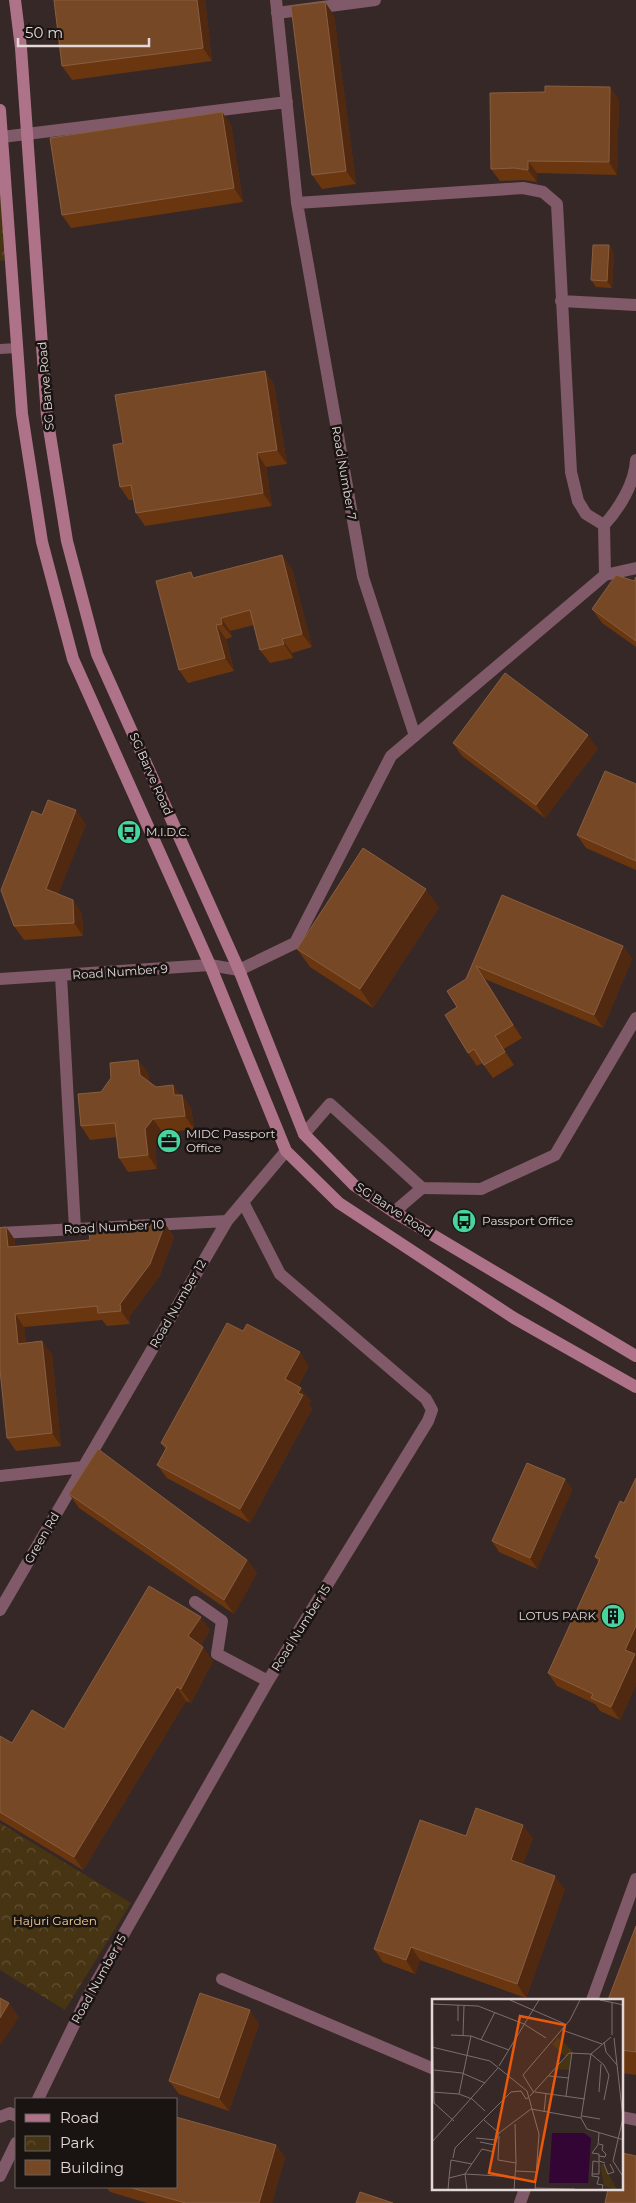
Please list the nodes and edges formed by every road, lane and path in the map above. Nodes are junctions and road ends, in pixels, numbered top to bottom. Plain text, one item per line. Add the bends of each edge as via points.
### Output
1 (15, 0) edge
2 (375, 0) edge
3 (276, 6) edge
4 (287, 102) junction
5 (0, 110) edge
6 (27, 134) junction
7 (2, 137) junction
8 (297, 203) junction
9 (561, 301) junction
10 (636, 305) edge
11 (17, 348) junction
12 (0, 349) edge
13 (636, 460) edge
14 (636, 469) edge
15 (604, 525) junction
16 (636, 568) edge
17 (605, 575) junction
18 (415, 736) junction
19 (210, 965) junction
20 (239, 970) junction
21 (61, 976) junction
22 (0, 979) edge
23 (636, 1018) edge
24 (304, 1134) junction
25 (286, 1151) junction
26 (422, 1188) junction
27 (243, 1202) junction
28 (394, 1212) junction
29 (227, 1221) junction
30 (75, 1229) junction
31 (0, 1233) edge
32 (636, 1356) edge
33 (636, 1387) edge
34 (84, 1467) junction
35 (0, 1476) edge
36 (195, 1602) dead end
37 (0, 1610) edge
38 (268, 1681) junction
39 (636, 1879) edge
40 (222, 1979) dead end
41 (592, 1999) edge
42 (432, 2068) edge
43 (38, 2098) edge
44 (15, 2116) edge
45 (0, 2117) edge
46 (15, 2145) edge
47 (0, 2176) edge
48 (525, 2190) edge
49 (520, 2203) edge

1 - 6 main road, SG Barve Road
2 - 3 street
3 - 4 street, Road Number 7
4 - 6 street
4 - 8 street, Road Number 7
5 - 7 main road, SG Barve Road
6 - 7 street
6 - 20 main road, SG Barve Road via 47,416 67,541 97,654
7 - 11 main road, SG Barve Road
8 - 9 street via 523,188 543,192 557,204
8 - 18 street, Road Number 7 via 363,577
9 - 10 street
9 - 15 street via 571,472 578,502 586,514
11 - 12 lane
11 - 19 main road, SG Barve Road via 22,414 42,542 73,659
13 - 14 street
14 - 15 street via 617,512
15 - 17 street
16 - 17 street
17 - 18 street
18 - 20 street via 391,756 295,943
19 - 20 street, Road Number 9
19 - 21 street, Road Number 9
19 - 25 main road, SG Barve Road
20 - 24 main road, SG Barve Road
21 - 22 street, Road Number 9
21 - 30 street
23 - 26 street via 555,1155 481,1189
24 - 26 street via 330,1104
24 - 28 main road, SG Barve Road via 354,1185
25 - 27 street, Road Number 12
25 - 33 main road, SG Barve Road via 339,1203 514,1318
26 - 28 street
27 - 29 street, Road Number 12
27 - 38 street, Road Number 15 via 280,1274 426,1399 432,1410
28 - 32 main road, SG Barve Road
29 - 30 street, Road Number 10
29 - 34 street, Road Number 12
30 - 31 street, Road Number 10
34 - 35 street
34 - 37 street, Green Rd
36 - 38 street via 222,1620 217,1654
38 - 43 street, Road Number 15 via 86,2000
39 - 41 street
40 - 42 street
44 - 45 street via 10,2113
46 - 47 street
48 - 49 street

